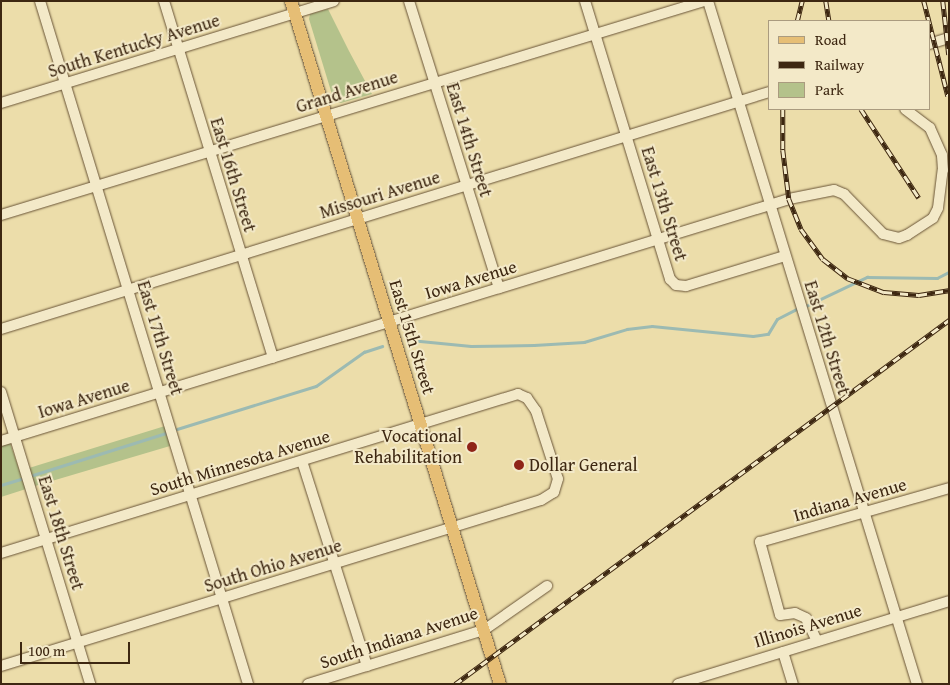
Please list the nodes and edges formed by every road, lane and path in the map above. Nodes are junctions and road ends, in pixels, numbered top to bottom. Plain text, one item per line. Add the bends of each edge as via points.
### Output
1 (40, 1) edge
2 (164, 1) edge
3 (334, 1) edge
4 (409, 1) edge
5 (585, 1) edge
6 (704, 1) edge
7 (708, 1) edge
8 (293, 7) edge
9 (595, 34) junction
10 (949, 38) edge
11 (930, 44) edge
12 (178, 49) junction
13 (434, 83) junction
14 (66, 84) junction
15 (768, 92) edge
16 (1, 103) edge
17 (738, 103) junction
18 (906, 110) edge
19 (326, 115) junction
20 (626, 137) junction
21 (209, 152) junction
22 (466, 186) junction
23 (97, 187) junction
24 (770, 205) junction
25 (1, 215) edge
26 (358, 220) junction
27 (657, 238) junction
28 (241, 256) junction
29 (786, 256) junction
30 (499, 288) junction
31 (129, 290) junction
32 (390, 322) junction
33 (1, 328) edge
34 (273, 358) junction
35 (1, 392) edge
36 (160, 393) junction
37 (420, 424) junction
38 (15, 437) junction
39 (1, 441) edge
40 (302, 461) junction
41 (949, 488) edge
42 (552, 494) joint
43 (191, 496) junction
44 (864, 513) junction
45 (452, 528) junction
46 (46, 540) junction
47 (1, 553) edge
48 (334, 564) junction
49 (547, 586) dead end
50 (222, 598) junction
51 (949, 600) edge
52 (896, 616) junction
53 (484, 630) junction
54 (817, 641) junction
55 (78, 642) junction
56 (783, 652) junction
57 (1, 666) edge
58 (366, 666) junction
59 (90, 684) edge
60 (248, 684) edge
61 (308, 684) edge
62 (500, 684) edge
63 (678, 684) edge
64 (793, 684) edge
65 (917, 684) edge

1 - 14 street, East 17th Street
2 - 12 street, East 16th Street
3 - 8 street, South Kentucky Avenue
4 - 13 street, East 14th Street
5 - 9 street, East 13th Street
6 - 9 street, Grand Avenue
7 - 17 street, East 12th Street
8 - 12 street, South Kentucky Avenue
8 - 19 main road, East 15th Street
9 - 13 street, Grand Avenue
9 - 20 street, East 13th Street
10 - 11 street
12 - 14 street, South Kentucky Avenue
12 - 21 street, East 16th Street
13 - 19 street, Grand Avenue
13 - 22 street, East 14th Street
14 - 16 street, South Kentucky Avenue
14 - 23 street, East 17th Street
15 - 17 street, Missouri Avenue
17 - 20 street, Missouri Avenue
17 - 24 street, East 12th Street
18 - 24 street, Iowa Avenue via 930,128 942,155 941,192 933,218 907,235 890,238 844,194 834,190
19 - 21 street, Grand Avenue
19 - 26 main road, East 15th Street
20 - 22 street, Missouri Avenue
20 - 27 street, East 13th Street
21 - 23 street, Grand Avenue
21 - 28 street, East 16th Street
22 - 26 street, Missouri Avenue
22 - 30 street, East 14th Street
23 - 25 street, Grand Avenue
23 - 31 street, East 17th Street
24 - 27 street, Iowa Avenue
24 - 29 street, East 12th Street
26 - 28 street, Missouri Avenue
26 - 32 main road, East 15th Street
27 - 29 street, East 13th Street via 669,276 676,285 707,280
27 - 30 street, Iowa Avenue
28 - 31 street, Missouri Avenue
28 - 34 street, East 16th Street
29 - 44 street, East 12th Street
30 - 32 street, Iowa Avenue
31 - 33 street, Missouri Avenue
31 - 36 street, East 17th Street
32 - 34 street, Iowa Avenue
32 - 37 main road, East 15th Street
34 - 36 street, Iowa Avenue
35 - 38 street, East 18th Street
36 - 38 street, Iowa Avenue
36 - 43 street, East 17th Street
37 - 40 street, South Minnesota Avenue
37 - 42 street, South Minnesota Avenue via 518,394 528,398 558,476
37 - 45 main road, East 15th Street
38 - 39 street, Iowa Avenue
38 - 46 street, East 18th Street
40 - 43 street, South Minnesota Avenue
40 - 48 street
41 - 44 street, Indiana Avenue
42 - 45 street, South Ohio Avenue
43 - 46 street, South Minnesota Avenue
43 - 50 street, East 17th Street
44 - 52 street, East 12th Street
44 - 54 street, Indiana Avenue via 760,542 780,615 800,615 810,624
45 - 48 street, South Ohio Avenue
45 - 53 main road, East 15th Street
46 - 47 street, South Minnesota Avenue
46 - 55 street, East 18th Street
48 - 50 street, South Ohio Avenue
48 - 58 street
49 - 53 street, South Indiana Avenue
50 - 55 street, South Ohio Avenue
50 - 60 street, East 17th Street
51 - 52 street, Illinois Avenue
52 - 54 street, Illinois Avenue
52 - 65 street, East 12th Street
53 - 58 street, South Indiana Avenue
53 - 62 main road, East 15th Street
54 - 56 street, Illinois Avenue
55 - 57 street, South Ohio Avenue
55 - 59 street, East 18th Street
56 - 63 street, Illinois Avenue
56 - 64 street
58 - 61 street, South Indiana Avenue

